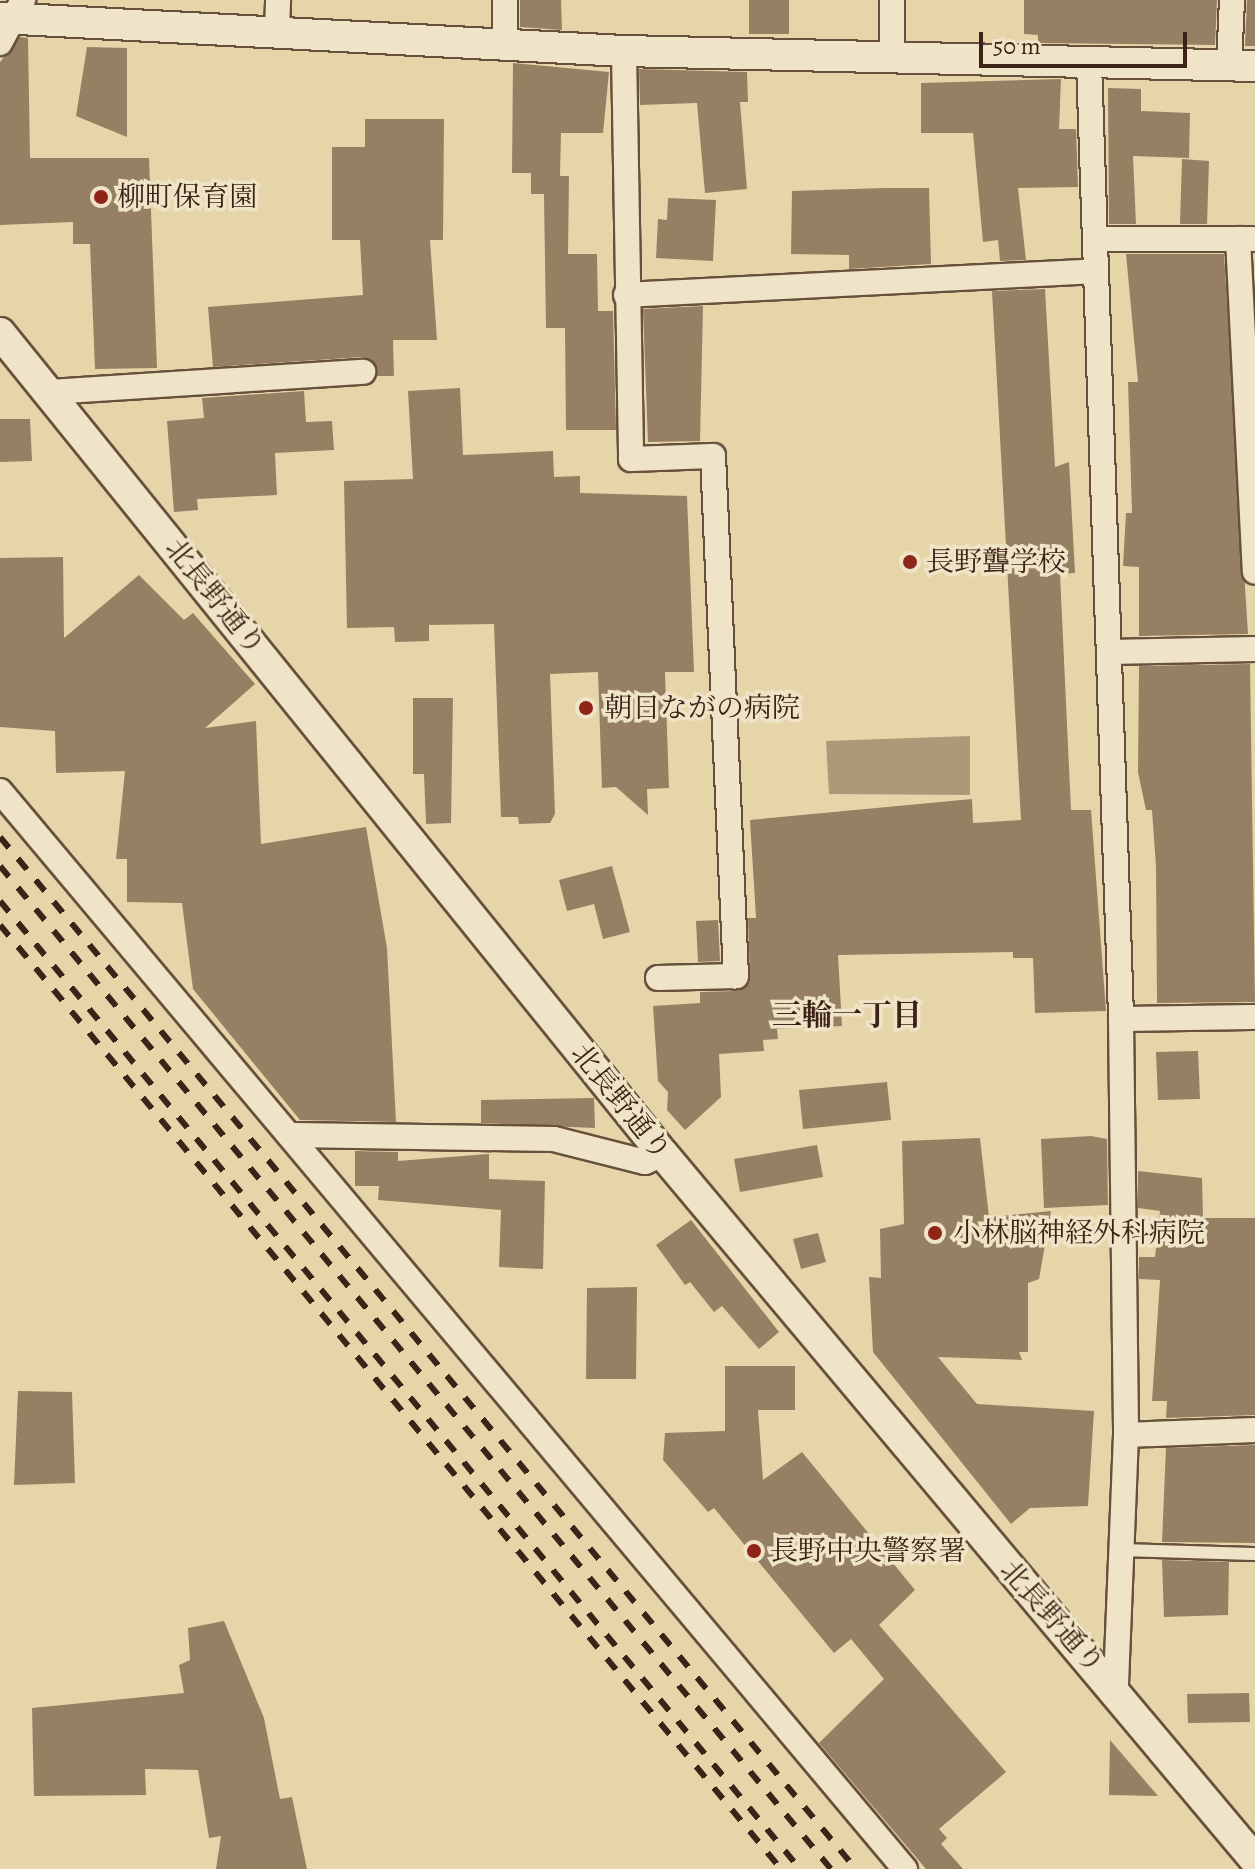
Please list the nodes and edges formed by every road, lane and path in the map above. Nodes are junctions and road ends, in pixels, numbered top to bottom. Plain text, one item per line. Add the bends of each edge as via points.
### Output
1 (278, 0) edge
2 (505, 0) edge
3 (892, 0) edge
4 (1232, 0) edge
5 (9, 20) edge
6 (277, 31) junction
7 (505, 45) junction
8 (624, 51) junction
9 (892, 57) junction
10 (1089, 62) junction
11 (1242, 65) edge
12 (1095, 239) junction
13 (1247, 239) edge
14 (1095, 271) junction
15 (626, 295) junction
16 (0, 333) edge
17 (363, 372) dead end
18 (50, 392) junction
19 (1255, 572) edge
20 (1255, 649) edge
21 (1109, 652) junction
22 (0, 791) edge
23 (658, 978) dead end
24 (1255, 1017) edge
25 (1121, 1019) junction
26 (294, 1135) junction
27 (663, 1154) junction
28 (1255, 1430) edge
29 (1126, 1435) junction
30 (1120, 1550) junction
31 (1255, 1554) edge
32 (1116, 1688) junction
33 (1255, 1860) edge
34 (905, 1869) edge

1 - 6 street
2 - 7 street
3 - 9 street
4 - 11 street
5 - 6 street
6 - 7 street
7 - 8 street
8 - 9 street
8 - 15 street
9 - 10 street
10 - 11 street
10 - 12 street
12 - 13 street
12 - 14 street
13 - 19 street
14 - 15 street
14 - 21 street
15 - 23 street via 631,459 713,456 736,976
16 - 18 street, 北長野通り
17 - 18 street via 273,383
18 - 27 street, 北長野通り
20 - 21 street
21 - 25 street
22 - 26 street
24 - 25 street
25 - 29 street
26 - 27 street via 554,1139 645,1162
26 - 34 street
27 - 32 street, 北長野通り
28 - 29 street
29 - 30 street
30 - 31 lane
30 - 32 street
32 - 33 street, 北長野通り

